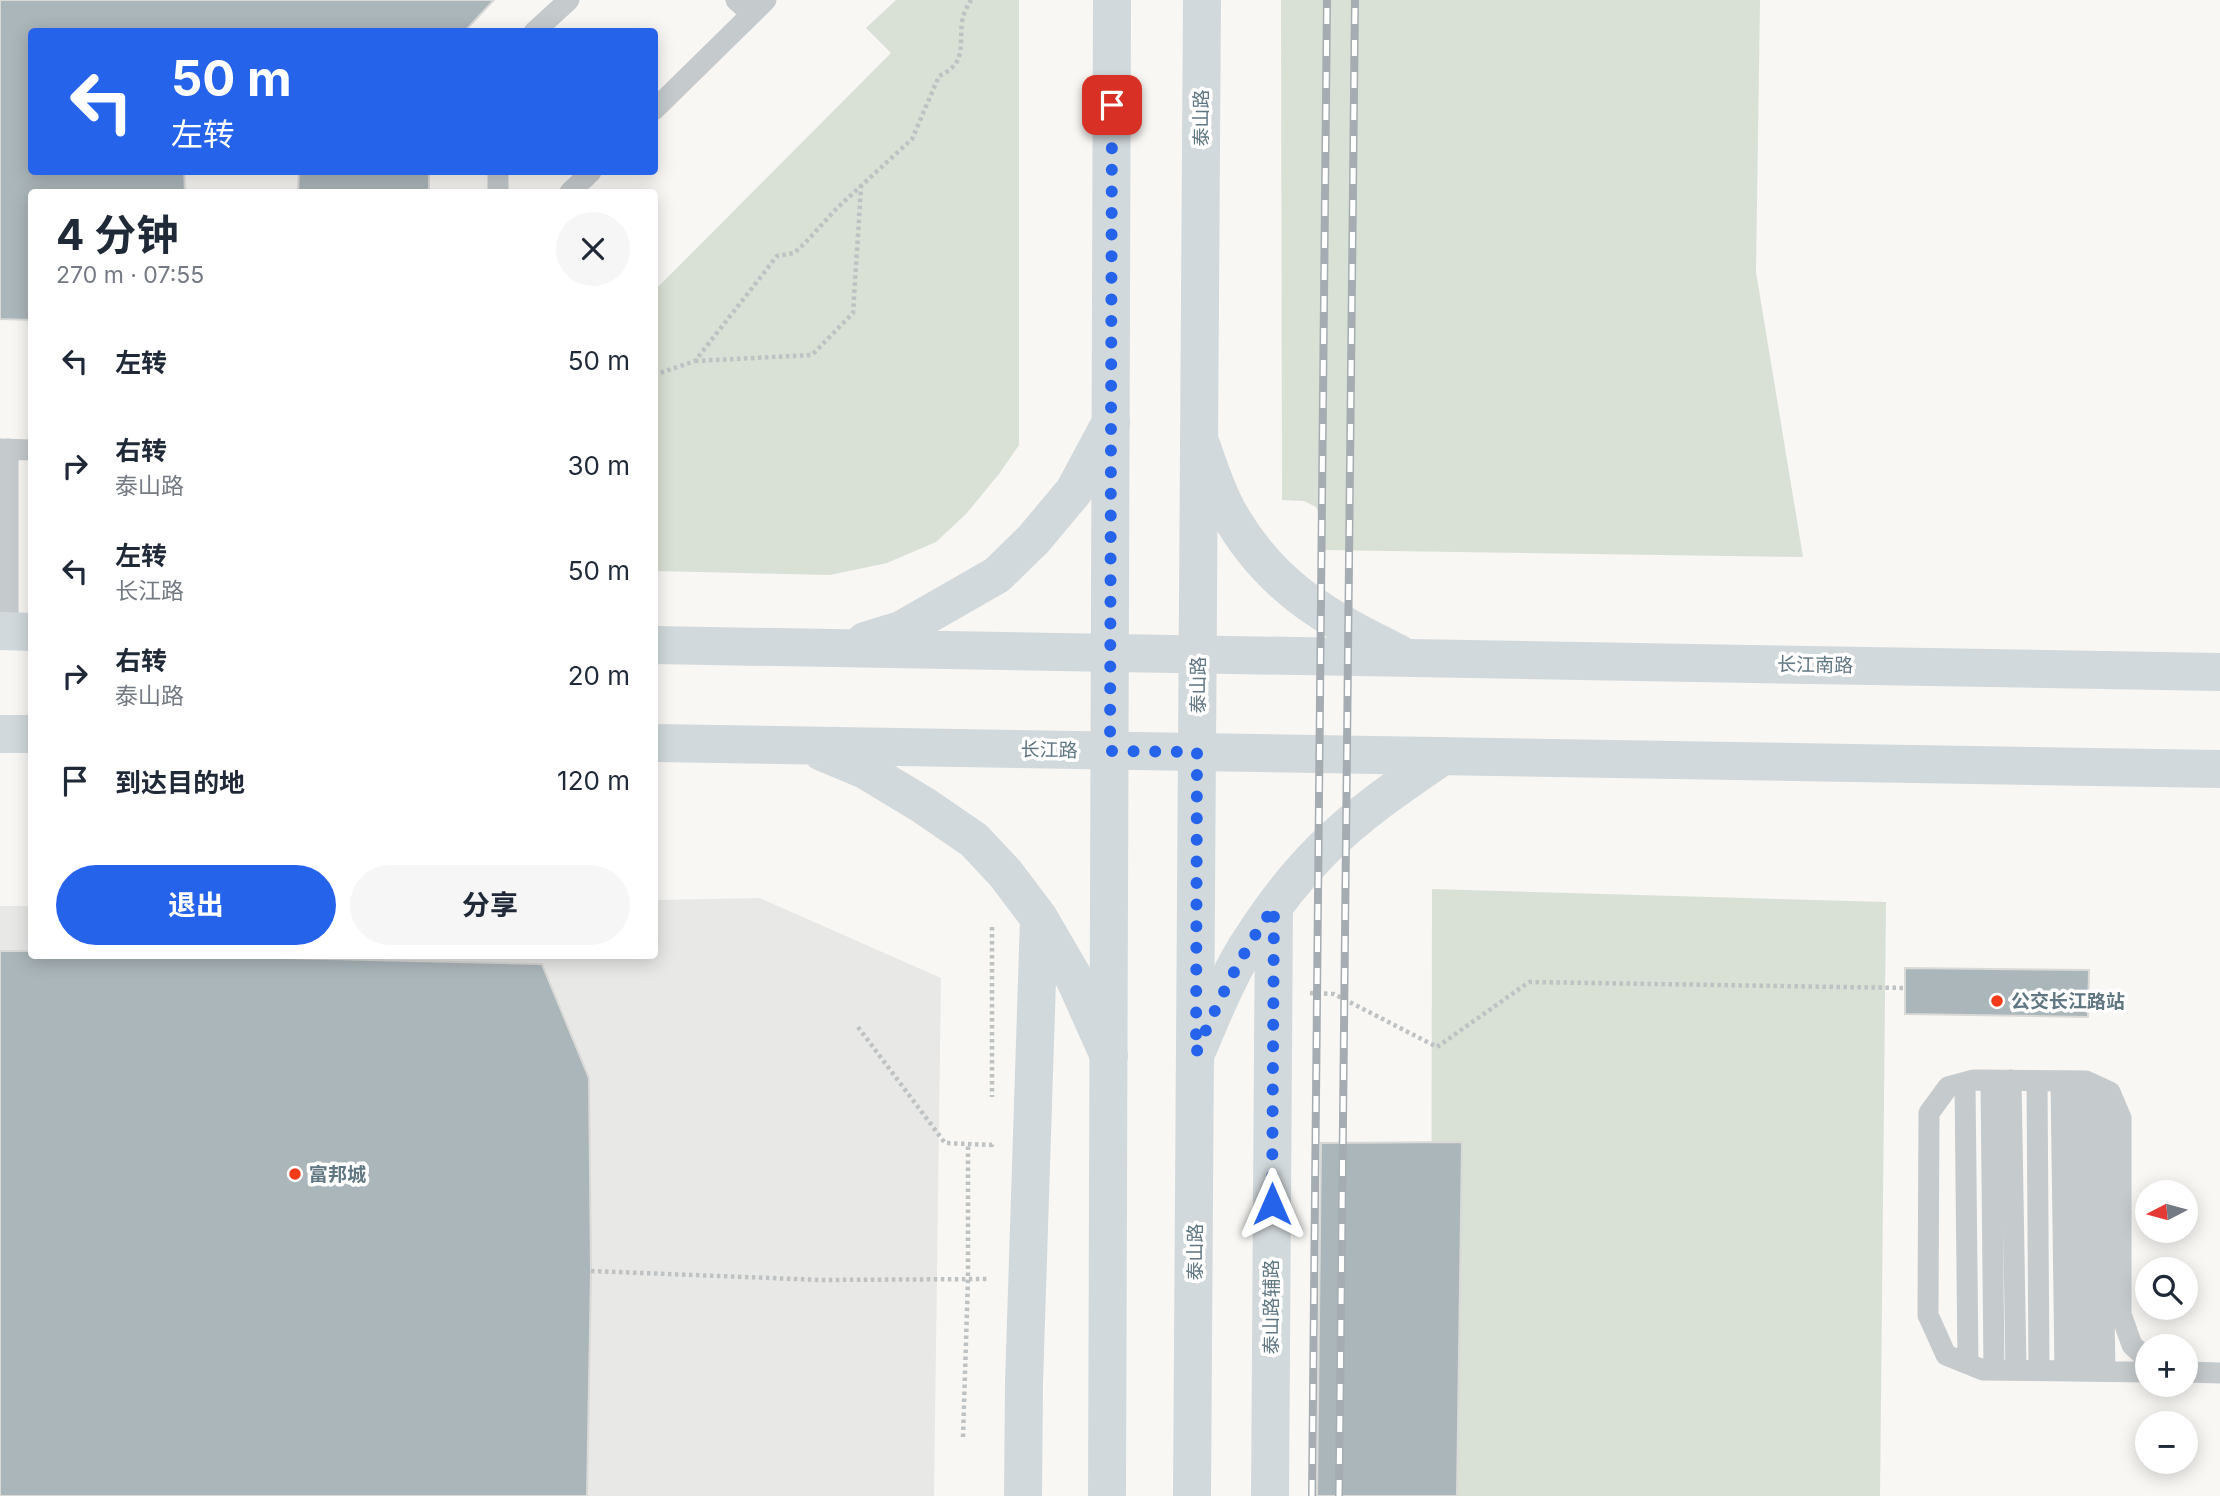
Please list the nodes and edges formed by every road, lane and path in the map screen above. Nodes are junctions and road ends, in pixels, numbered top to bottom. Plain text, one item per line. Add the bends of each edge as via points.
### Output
1 (569, 0) edge
2 (971, 0) edge
3 (1112, 0) edge
4 (1202, 0) edge
5 (751, 5) edge
6 (538, 28) edge
7 (658, 106) edge
8 (588, 175) edge
9 (861, 186) junction
10 (573, 189) edge
11 (695, 361) junction
12 (658, 374) edge
13 (1111, 422) junction
14 (1199, 439) junction
15 (4, 449) edge
16 (28, 450) edge
17 (13, 631) edge
18 (658, 645) edge
19 (843, 649) junction
20 (1110, 653) junction
21 (1198, 654) junction
22 (1410, 658) junction
23 (2220, 672) edge
24 (0, 734) edge
25 (28, 734) edge
26 (658, 743) edge
27 (807, 746) junction
28 (1110, 751) junction
29 (1197, 752) junction
30 (1443, 756) junction
31 (2220, 769) edge
32 (1274, 907) junction
33 (1039, 918) junction
34 (992, 928) dead end
35 (1905, 988) dead end
36 (1274, 992) junction
37 (858, 1027) dead end
38 (1196, 1053) junction
39 (1109, 1056) junction
40 (2001, 1080) junction
41 (2037, 1081) junction
42 (1965, 1083) junction
43 (2081, 1083) junction
44 (992, 1104) dead end
45 (992, 1131) dead end
46 (968, 1143) junction
47 (591, 1271) dead end
48 (968, 1279) junction
49 (995, 1279) dead end
50 (2135, 1348) edge
51 (1968, 1364) junction
52 (1994, 1370) junction
53 (2016, 1370) junction
54 (2039, 1370) junction
55 (2085, 1371) junction
56 (2135, 1372) edge
57 (2198, 1372) edge
58 (2220, 1373) edge
59 (963, 1437) dead end
60 (1023, 1496) edge
61 (1107, 1496) edge
62 (1192, 1496) edge
63 (1270, 1496) edge

1 - 6 lane
2 - 9 path via 962,21 960,57 950,71 939,76 912,139
3 - 13 main road
4 - 14 main road, 泰山路
5 - 7 lane
8 - 10 lane
9 - 11 path via 794,253 777,256
9 - 11 path via 853,313 812,355
11 - 12 path
13 - 19 main road via 1074,491 997,575 901,630
13 - 20 main road
14 - 21 main road, 泰山路
14 - 22 main road via 1226,509 1256,556 1299,597 1351,630
15 - 16 lane
15 - 17 lane
18 - 19 main road
19 - 20 main road
20 - 21 main road
20 - 28 main road
21 - 22 main road
21 - 29 main road, 泰山路
22 - 23 main road, 长江南路
24 - 25 main road
26 - 27 main road, 长江路
27 - 28 main road, 长江路
27 - 33 main road via 865,770 974,840
28 - 29 main road, 长江路
28 - 39 main road
29 - 30 main road, 长江路
29 - 38 main road, 泰山路
30 - 31 main road
30 - 32 main road via 1324,848
32 - 36 main road, 泰山路辅路
32 - 38 main road via 1251,939
33 - 39 main road via 1075,980
33 - 60 main road
34 - 44 path
35 - 36 path via 1529,982 1437,1047 1334,994
36 - 63 main road, 泰山路辅路
37 - 46 path via 945,1143
38 - 62 main road, 泰山路
39 - 61 main road
40 - 41 lane
40 - 42 lane
40 - 52 lane
40 - 53 lane
41 - 43 lane
41 - 54 lane
42 - 51 lane
42 - 51 lane via 1948,1087 1929,1113 1928,1315 1946,1354
43 - 50 lane via 2110,1092 2122,1118 2121,1314
43 - 55 lane
43 - 55 lane
45 - 46 path via 992,1145
46 - 48 path
47 - 48 path via 821,1280
48 - 49 path
48 - 59 path
51 - 52 lane
52 - 53 lane
53 - 54 lane
54 - 55 lane
55 - 56 lane
57 - 58 lane

